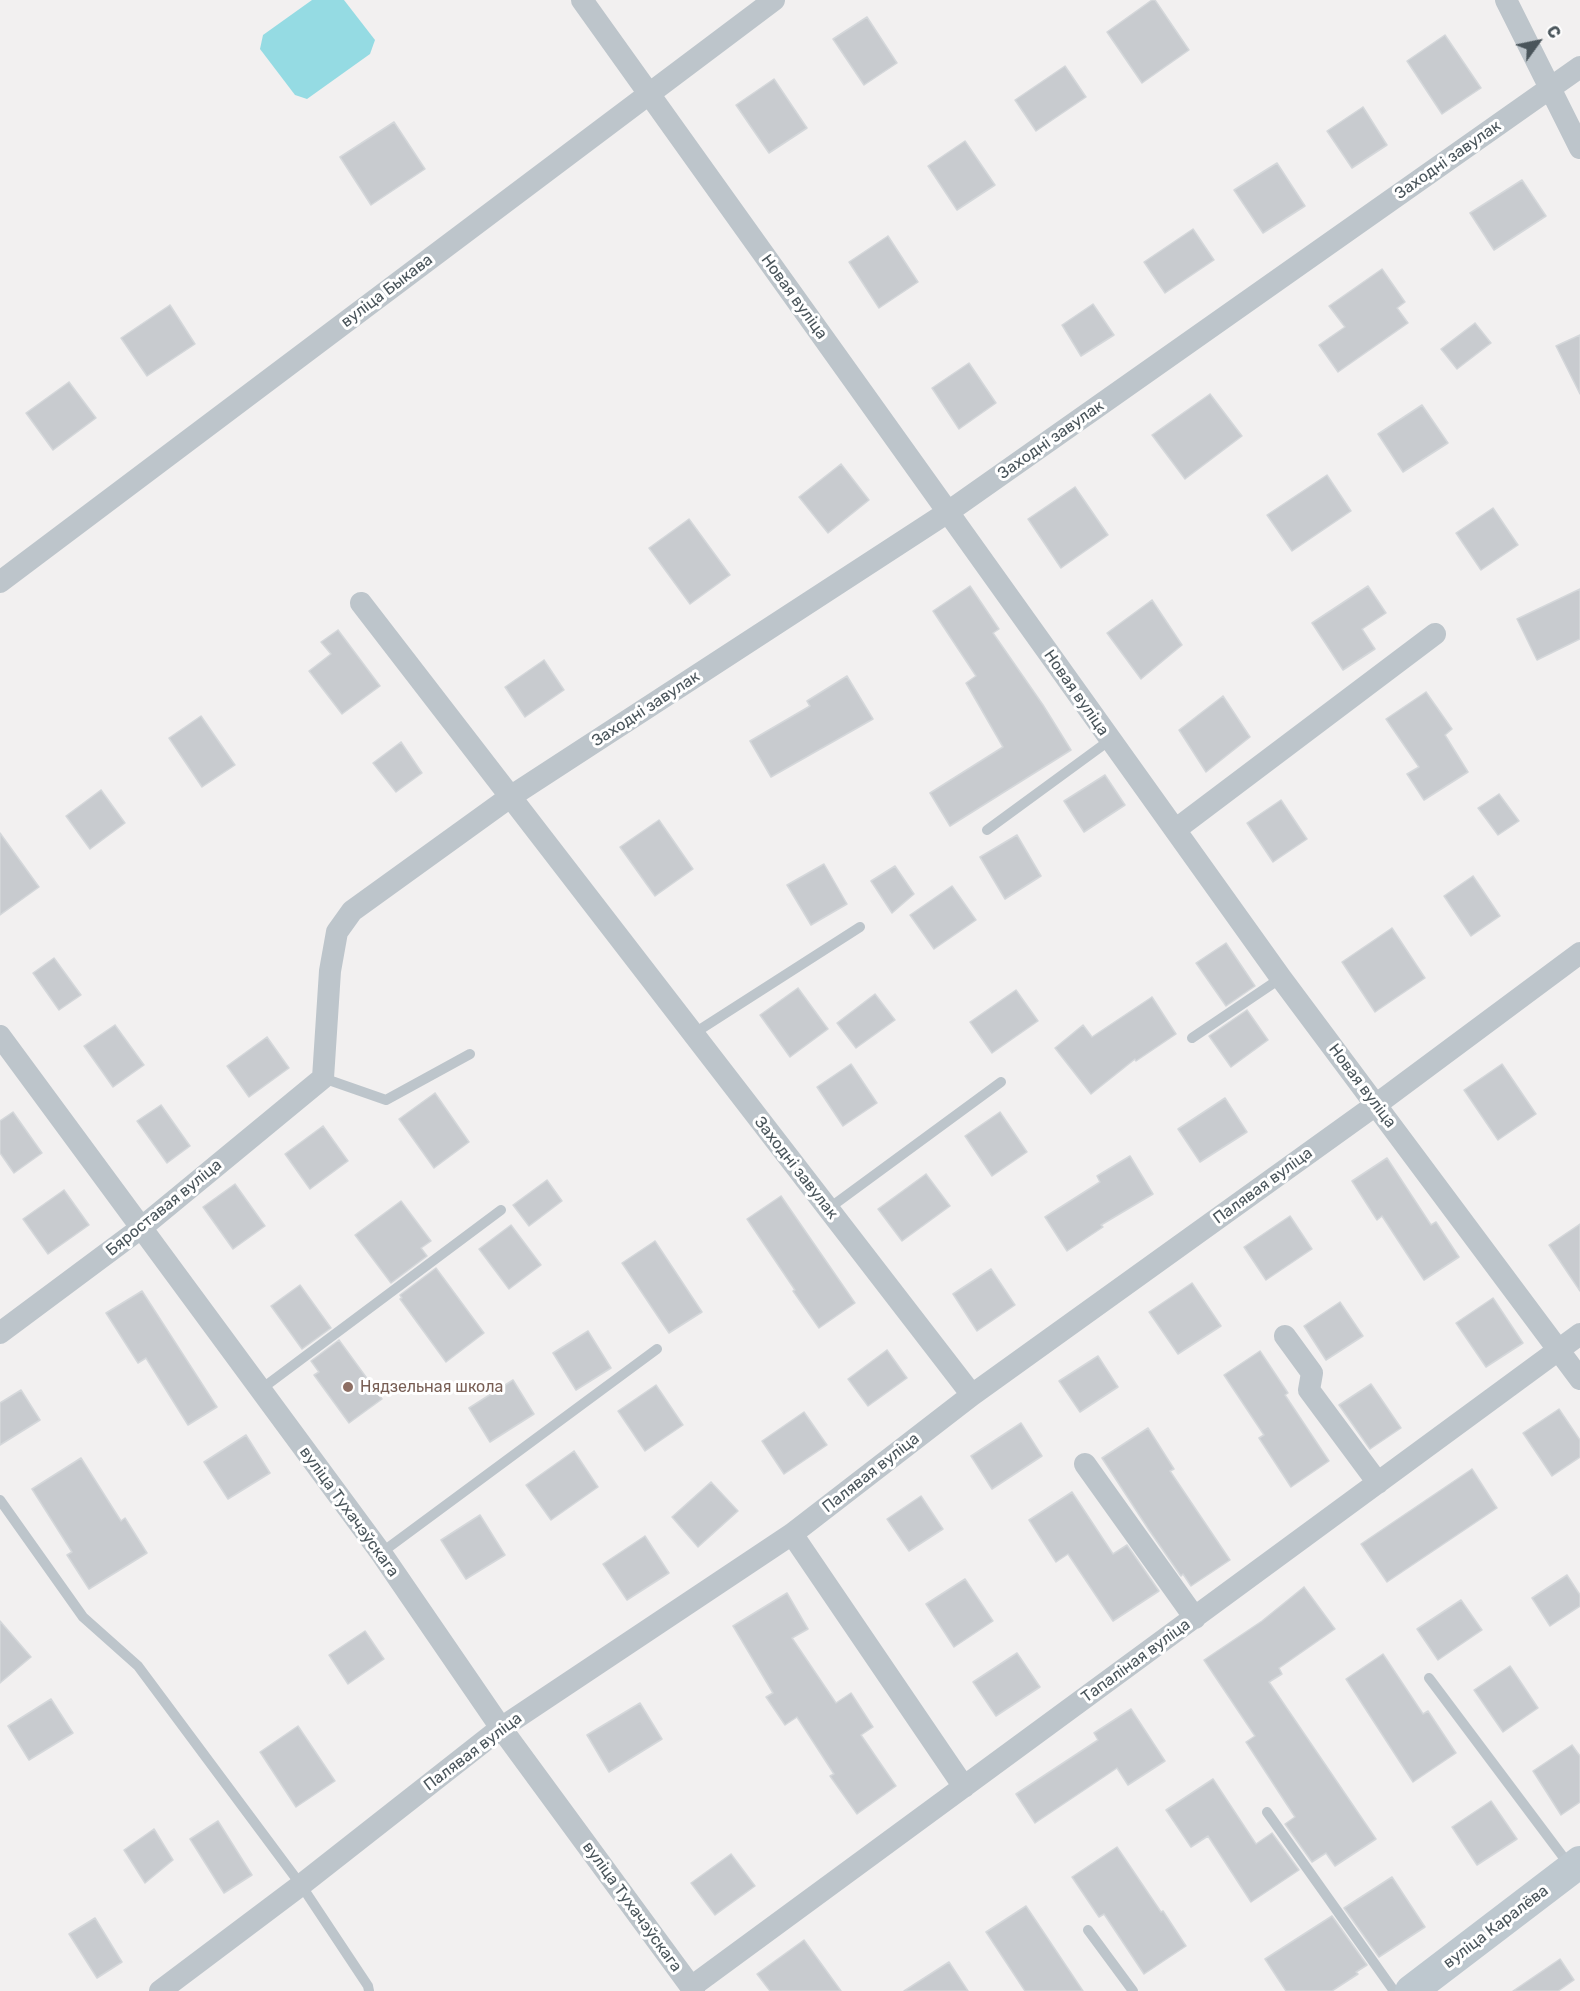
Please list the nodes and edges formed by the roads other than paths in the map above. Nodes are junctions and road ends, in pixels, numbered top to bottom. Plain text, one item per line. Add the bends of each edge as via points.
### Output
1 (582, 0) edge
2 (774, 0) edge
3 (1506, 0) edge
4 (1580, 67) edge
5 (1550, 88) junction
6 (648, 94) junction
7 (1580, 148) edge
8 (948, 512) junction
9 (0, 582) edge
10 (361, 603) dead end
11 (1435, 634) dead end
12 (1110, 740) junction
13 (510, 797) junction
14 (987, 830) dead end
15 (1175, 830) junction
16 (860, 927) dead end
17 (1580, 952) edge
18 (1281, 978) junction
19 (693, 1034) junction
20 (0, 1036) edge
21 (1192, 1038) dead end
22 (470, 1054) dead end
23 (324, 1078) junction
24 (1001, 1082) dead end
25 (1377, 1104) junction
26 (828, 1209) junction
27 (501, 1210) dead end
28 (141, 1228) junction
29 (0, 1334) edge
30 (1580, 1334) edge
31 (1285, 1336) dead end
32 (657, 1349) dead end
33 (1558, 1351) junction
34 (1580, 1379) edge
35 (260, 1389) junction
36 (972, 1395) junction
37 (1085, 1464) dead end
38 (1378, 1483) junction
39 (0, 1500) edge
40 (792, 1534) junction
41 (381, 1553) junction
42 (1195, 1618) junction
43 (1429, 1678) dead end
44 (501, 1728) junction
45 (964, 1787) junction
46 (1266, 1812) dead end
47 (1576, 1865) edge
48 (301, 1886) junction
49 (1088, 1930) dead end
50 (692, 1989) edge
51 (160, 1991) edge
52 (369, 1991) edge
53 (1133, 1991) edge
54 (1394, 1991) edge
55 (1411, 1991) edge

1 - 6 street, Новая вуліца
2 - 6 street, вуліца Быкава
3 - 5 street
4 - 5 street, Заходні завулак
5 - 7 street
5 - 8 street, Заходні завулак
6 - 8 street, Новая вуліца
6 - 9 street, вуліца Быкава
8 - 12 street, Новая вуліца
8 - 13 street, Заходні завулак
10 - 13 street, Заходні завулак
11 - 15 street
12 - 14 lane
12 - 15 street, Новая вуліца
13 - 19 street, Заходні завулак
13 - 23 street, Заходні завулак via 352,911 337,932 330,971
15 - 18 street, Новая вуліца
16 - 19 lane
17 - 25 street, Палявая вуліца
18 - 21 lane
18 - 25 street, Новая вуліца
19 - 26 street, Заходні завулак
20 - 28 street, вуліца Тухачэўскага
22 - 23 lane via 386,1100
23 - 28 street, Бяроставая вуліца
24 - 26 lane
25 - 33 street, Новая вуліца
25 - 36 street, Палявая вуліца
26 - 36 street, Заходні завулак
27 - 35 lane
28 - 29 street, Бяроставая вуліца
28 - 35 street, вуліца Тухачэўскага
30 - 33 street, Тапаліная вуліца
31 - 38 street via 1312,1373 1309,1390
32 - 41 lane
33 - 34 street, Новая вуліца
33 - 38 street, Тапаліная вуліца
35 - 41 street, вуліца Тухачэўскага
36 - 40 street, Палявая вуліца
37 - 42 street
38 - 42 street, Тапаліная вуліца
39 - 48 lane via 83,1617 138,1666
40 - 44 street, Палявая вуліца
40 - 45 street
41 - 44 street, вуліца Тухачэўскага
42 - 45 street, Тапаліная вуліца
43 - 47 lane
44 - 48 street, Палявая вуліца
44 - 50 street, вуліца Тухачэўскага
45 - 50 street, Тапаліная вуліца
46 - 54 lane
47 - 55 main road, вуліца Каралёва
48 - 51 street, Палявая вуліца
48 - 52 lane
49 - 53 lane

